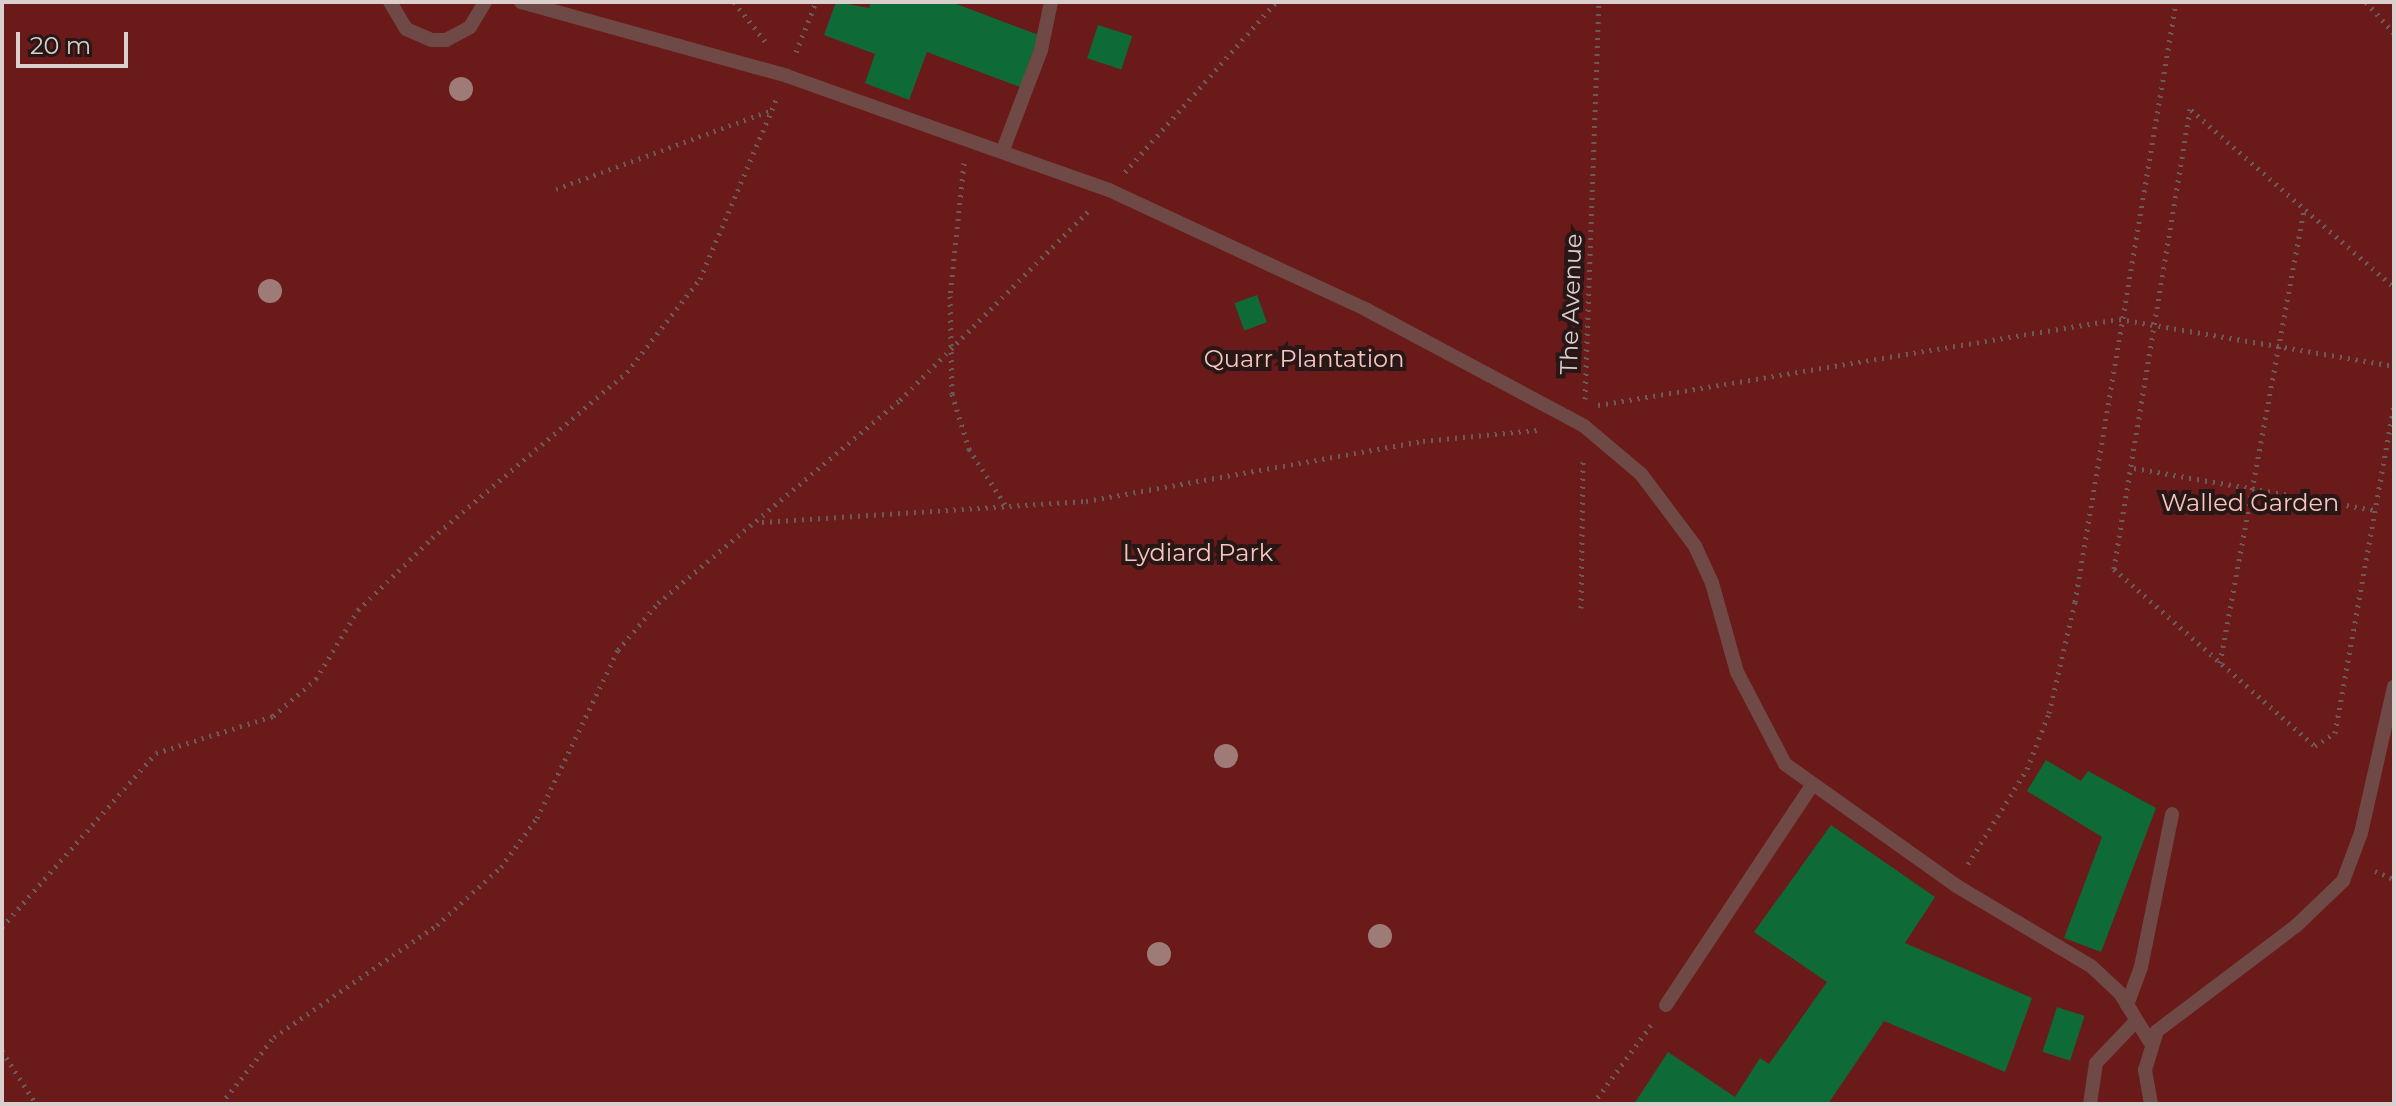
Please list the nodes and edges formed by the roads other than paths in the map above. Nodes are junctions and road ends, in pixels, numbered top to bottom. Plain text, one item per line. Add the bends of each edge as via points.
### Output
1 (390, 2) edge
2 (485, 2) edge
3 (521, 2) edge
4 (1051, 2) edge
5 (1003, 150) junction
6 (2394, 687) edge
7 (1811, 787) junction
8 (2172, 814) dead end
9 (1666, 1005) road end
10 (2127, 1005) junction
11 (2136, 1021) junction
12 (2150, 1042) junction
13 (2090, 1104) edge
14 (2151, 1104) edge

1 - 2 lane via 406,29 446,40 470,27
3 - 5 lane via 787,76
4 - 5 lane via 1041,50
5 - 7 lane via 1109,190 1367,310 1584,426 1641,474 1695,546 1752,706 1785,764
6 - 12 lane via 2361,833 2343,881 2296,926 2164,1022
7 - 9 lane
7 - 10 lane via 1955,885 2091,966
8 - 10 lane via 2141,967
10 - 11 lane
11 - 12 lane
11 - 13 lane via 2096,1063
12 - 14 lane via 2145,1070

